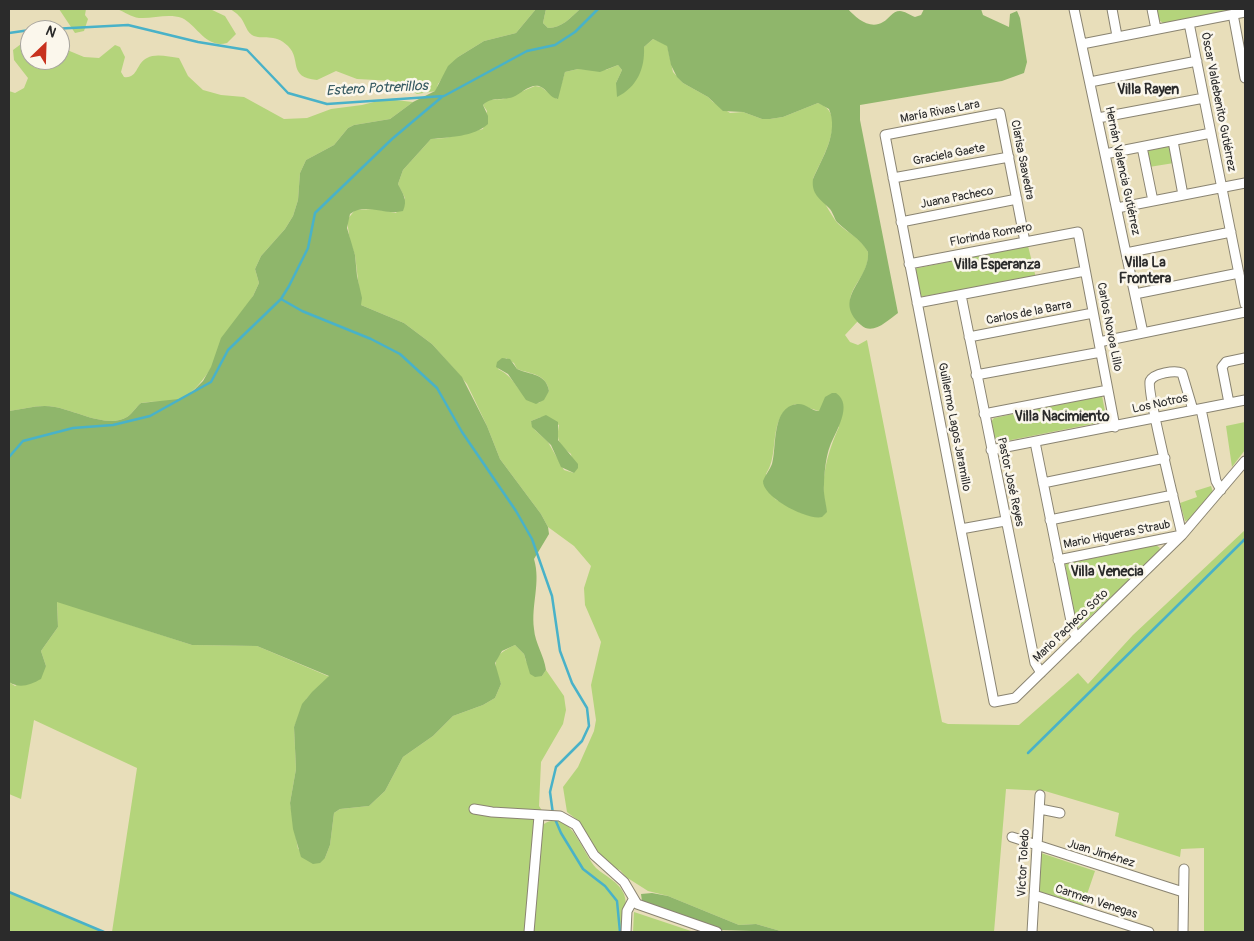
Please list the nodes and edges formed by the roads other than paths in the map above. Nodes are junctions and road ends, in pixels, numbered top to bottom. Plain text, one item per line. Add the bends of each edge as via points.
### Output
1 (1074, 9) edge
2 (1112, 9) edge
3 (1152, 9) edge
4 (1245, 12) edge
5 (1233, 14) junction
6 (1190, 23) junction
7 (1156, 29) junction
8 (1117, 36) junction
9 (1082, 44) junction
10 (1197, 61) junction
11 (1245, 78) edge
12 (1090, 82) junction
13 (1204, 98) junction
14 (1000, 112) joint
15 (1098, 118) junction
16 (1211, 133) junction
17 (884, 135) joint
18 (1174, 141) junction
19 (1142, 147) junction
20 (1106, 154) junction
21 (1009, 157) junction
22 (893, 178) junction
23 (1245, 183) edge
24 (1222, 187) junction
25 (1183, 195) junction
26 (1017, 199) junction
27 (1153, 201) junction
28 (1117, 208) junction
29 (901, 222) junction
30 (1078, 232) joint
31 (1231, 232) junction
32 (1025, 242) junction
33 (1126, 253) junction
34 (909, 264) junction
35 (1085, 271) junction
36 (1239, 273) junction
37 (1135, 294) junction
38 (961, 295) junction
39 (917, 303) junction
40 (1245, 304) edge
41 (1245, 312) edge
42 (1094, 313) junction
43 (1143, 333) junction
44 (969, 337) junction
45 (1100, 347) junction
46 (1245, 358) edge
47 (976, 375) junction
48 (1108, 390) junction
49 (1245, 400) edge
50 (1229, 403) junction
51 (1197, 409) junction
52 (984, 414) junction
53 (1156, 417) junction
54 (1115, 427) junction
55 (1035, 442) junction
56 (991, 450) junction
57 (1165, 458) junction
58 (1245, 461) edge
59 (1043, 483) junction
60 (1221, 490) junction
61 (1173, 495) junction
62 (1050, 520) junction
63 (1005, 521) junction
64 (961, 529) junction
65 (1182, 535) junction
66 (1058, 560) junction
67 (1077, 638) junction
68 (1041, 673) junction
69 (1015, 698) joint
70 (1040, 795) dead end
71 (474, 809) dead end
72 (1040, 809) junction
73 (1060, 813) dead end
74 (542, 816) junction
75 (1012, 837) dead end
76 (1037, 847) junction
77 (1184, 868) dead end
78 (1183, 892) junction
79 (1034, 895) junction
80 (633, 900) junction
81 (529, 932) edge
82 (626, 932) edge
83 (717, 932) edge
84 (1033, 932) edge
85 (1149, 932) edge
86 (1183, 932) edge

1 - 9 street, Hernán Valencia Gutiérrez
2 - 8 street
3 - 7 street
4 - 5 street
5 - 6 street
5 - 11 street
6 - 7 street
6 - 10 street, Òscar Valdebenito Gutiérrez
7 - 8 street
8 - 9 street
9 - 12 street, Hernán Valencia Gutiérrez
10 - 12 street
10 - 13 street, Òscar Valdebenito Gutiérrez
12 - 15 street, Hernán Valencia Gutiérrez
13 - 15 street
13 - 16 street, Òscar Valdebenito Gutiérrez
14 - 17 street, María Rivas Lara
14 - 21 street, Clarisa Saavedra
15 - 20 street, Hernán Valencia Gutiérrez
16 - 18 street
16 - 24 street, Òscar Valdebenito Gutiérrez
17 - 22 street, Guillermo Lagos Jaramillo
18 - 19 street
18 - 25 street
19 - 20 street
19 - 27 street
20 - 28 street, Hernán Valencia Gutiérrez
21 - 22 street, Graciela Gaete
21 - 26 street, Clarisa Saavedra
22 - 29 street, Guillermo Lagos Jaramillo
23 - 24 street
24 - 25 street
24 - 31 street, Òscar Valdebenito Gutiérrez
25 - 27 street
26 - 29 street, Juana Pacheco
26 - 32 street, Clarisa Saavedra
27 - 28 street
28 - 33 street, Hernán Valencia Gutiérrez
29 - 34 street, Guillermo Lagos Jaramillo
30 - 32 street, Florinda Romero
30 - 35 street, Carlos Novoa Lillo
31 - 33 street
31 - 36 street, Òscar Valdebenito Gutiérrez
32 - 34 street, Florinda Romero
33 - 37 street, Hernán Valencia Gutiérrez
34 - 39 street, Guillermo Lagos Jaramillo
35 - 38 street
35 - 42 street, Carlos Novoa Lillo
36 - 37 street
36 - 40 street, Òscar Valdebenito Gutiérrez
37 - 43 street, Hernán Valencia Gutiérrez
38 - 39 street
38 - 44 street, Pastor José Reyes
39 - 64 street, Guillermo Lagos Jaramillo
41 - 43 street
42 - 44 street, Carlos de la Barra
42 - 45 street, Carlos Novoa Lillo
43 - 45 street
44 - 47 street, Pastor José Reyes
45 - 47 street
45 - 48 street, Carlos Novoa Lillo
46 - 50 street via 1226,362 1222,367
47 - 52 street, Pastor José Reyes
48 - 52 street
48 - 54 street, Carlos Novoa Lillo
49 - 50 street, Los Notros
50 - 51 street, Los Notros
51 - 53 street, Los Notros
51 - 53 street via 1182,373 1156,375 1150,379 1149,385
51 - 60 street
52 - 56 street, Pastor José Reyes
53 - 54 street, Los Notros
53 - 57 street
54 - 55 street, Los Notros
55 - 56 street, Los Notros
55 - 59 street
56 - 63 street, Pastor José Reyes
57 - 59 street
57 - 61 street
58 - 60 street, Mario Pacheco Soto
59 - 62 street
60 - 65 street, Mario Pacheco Soto
61 - 62 street
61 - 65 street
62 - 66 street
63 - 64 street
63 - 68 street, Pastor José Reyes via 1035,663
64 - 69 street, Guillermo Lagos Jaramillo via 994,702
65 - 66 street, Mario Higueras Straub
65 - 67 street, Mario Pacheco Soto
66 - 67 street
67 - 68 street, Mario Pacheco Soto
68 - 69 street, Mario Pacheco Soto
70 - 72 street, Víctor Toledo
71 - 74 street
72 - 73 street
72 - 76 street, Víctor Toledo
74 - 80 street via 560,816 576,825 594,855 624,882
74 - 81 street
75 - 76 street, Juan Jiménez
76 - 78 street, Juan Jiménez
76 - 79 street, Víctor Toledo
77 - 78 street
78 - 86 street
79 - 84 street, Víctor Toledo
79 - 85 street, Carmen Venegas
80 - 82 street via 627,911
80 - 83 street via 654,911

